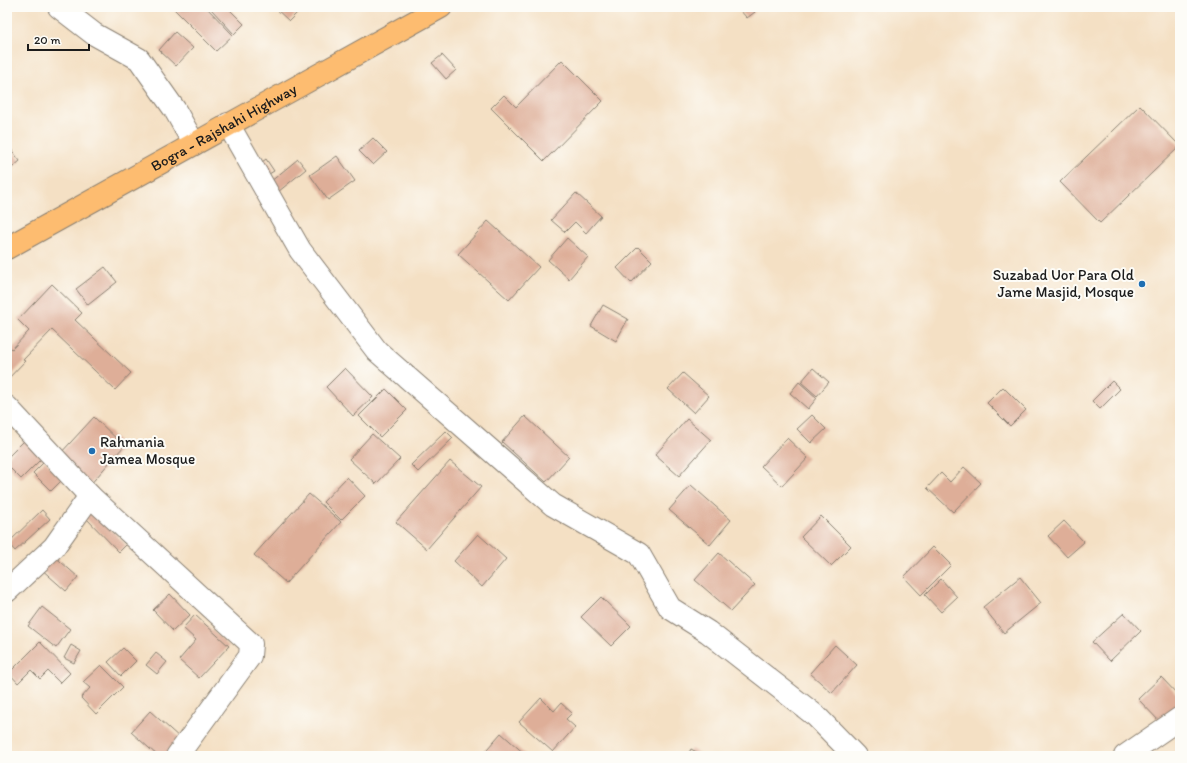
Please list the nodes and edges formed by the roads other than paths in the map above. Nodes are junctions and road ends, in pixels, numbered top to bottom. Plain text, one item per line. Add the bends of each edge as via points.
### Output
1 (59, 7) edge
2 (441, 7) edge
3 (228, 124) junction
4 (194, 144) junction
5 (7, 248) edge
6 (7, 407) edge
7 (90, 496) junction
8 (7, 591) edge
9 (1180, 718) edge
10 (177, 756) edge
11 (855, 756) edge
12 (1125, 756) edge

1 - 4 street via 94,34 139,59 175,110
2 - 3 highway, Bogra - Rajshahi Highway
3 - 4 highway, Bogra - Rajshahi Highway
3 - 11 street via 300,250 377,351 553,505 639,554 670,608 708,632 816,716
4 - 5 highway, Bogra - Rajshahi Highway
6 - 7 street
7 - 8 street via 54,547
7 - 10 street via 251,644 250,656
9 - 12 street

